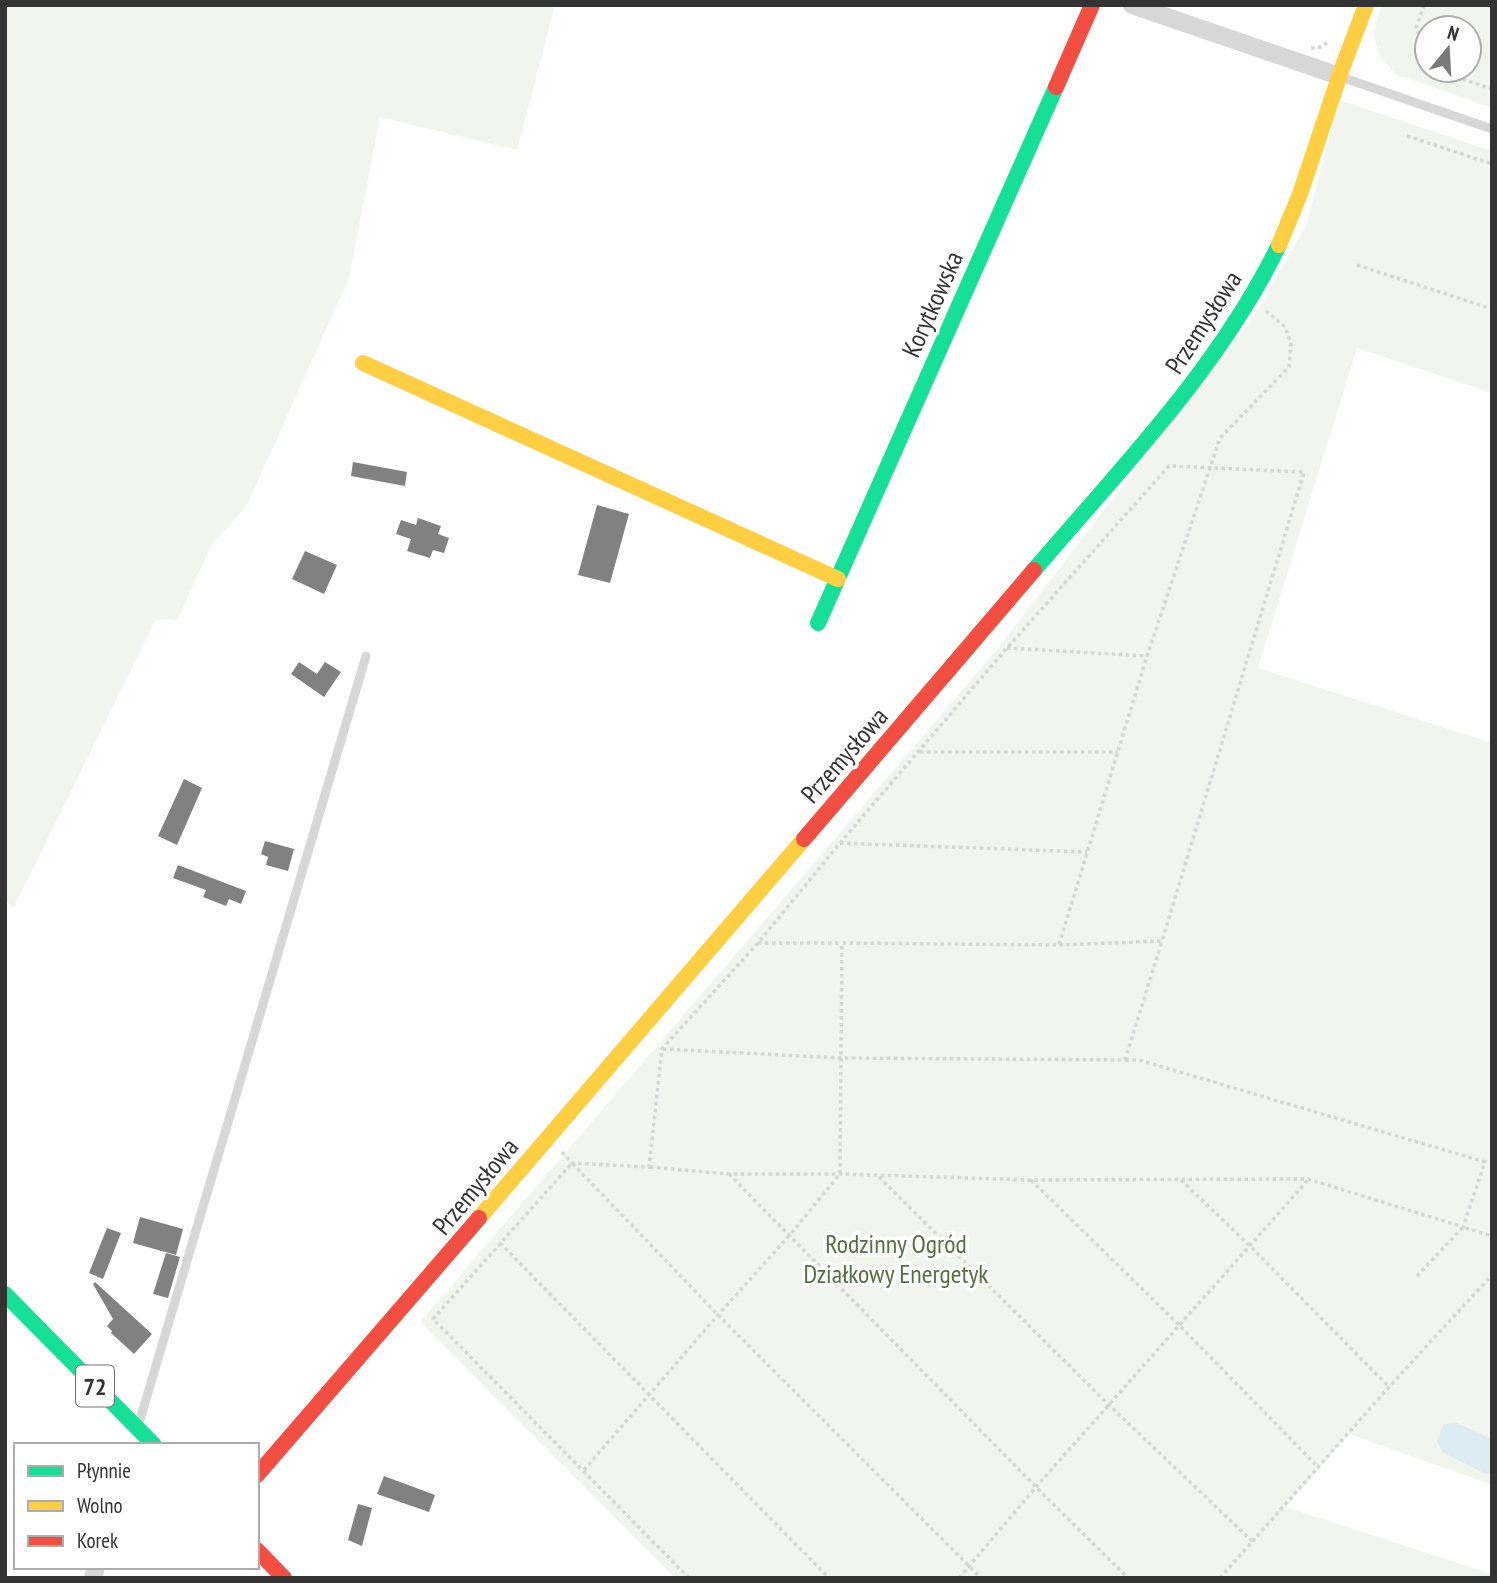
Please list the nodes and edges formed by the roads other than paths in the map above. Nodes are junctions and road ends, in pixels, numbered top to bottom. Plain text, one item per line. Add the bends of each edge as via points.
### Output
1 (1091, 5) edge
2 (1132, 5) edge
3 (1366, 5) edge
4 (1339, 76) junction
5 (1492, 129) edge
6 (363, 363) dead end
7 (838, 579) junction
8 (818, 623) dead end
9 (366, 656) dead end
10 (5, 1294) edge
11 (134, 1436) edge
12 (259, 1473) edge
13 (259, 1552) edge
14 (284, 1578) edge

1 - 7 main road, Korytkowska
2 - 4 street
3 - 4 main road, Przemysłowa
4 - 5 lane
4 - 12 main road, Przemysłowa via 1273,257 1223,343 1189,389
6 - 7 main road
7 - 8 main road, Korytkowska
9 - 11 lane
10 - 11 main road, 72
13 - 14 main road

